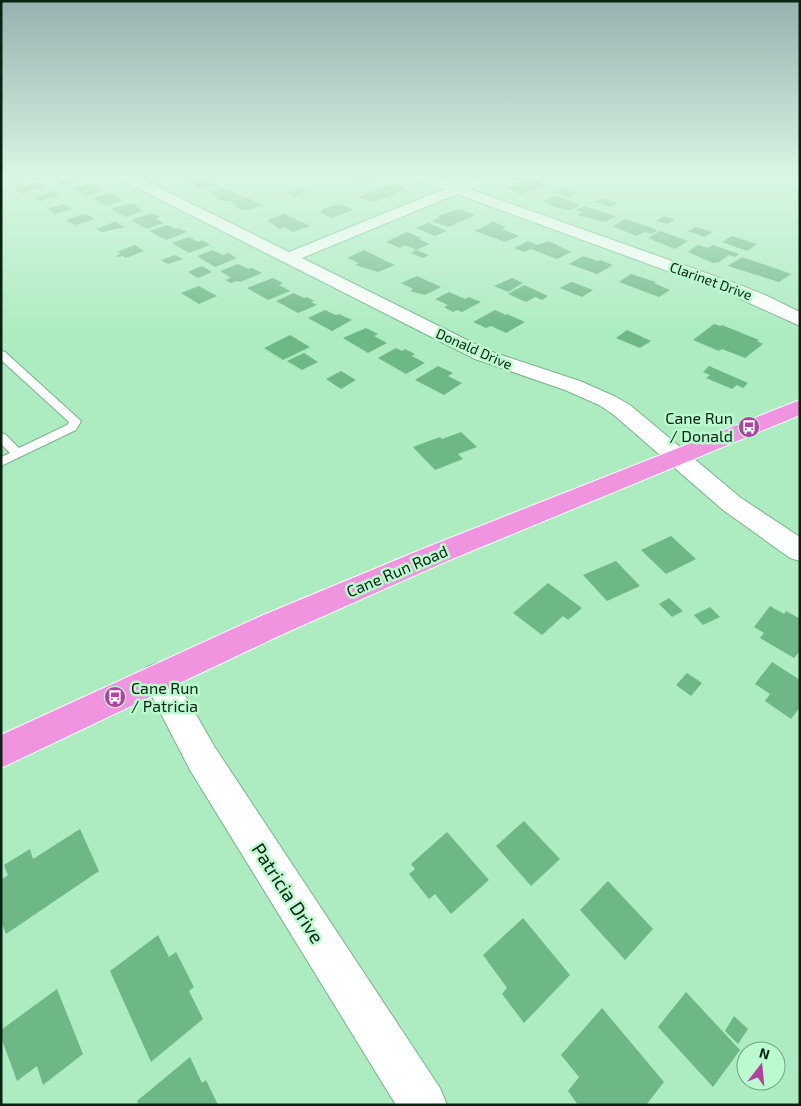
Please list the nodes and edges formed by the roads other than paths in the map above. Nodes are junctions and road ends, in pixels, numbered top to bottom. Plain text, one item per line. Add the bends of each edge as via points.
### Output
1 (230, 229) edge
2 (360, 229) edge
3 (567, 229) edge
4 (288, 258) junction
5 (800, 320) edge
6 (1, 354) edge
7 (800, 407) edge
8 (1, 437) edge
9 (18, 454) junction
10 (677, 457) junction
11 (1, 462) edge
12 (800, 551) edge
13 (158, 677) junction
14 (1, 752) edge
15 (423, 1105) edge

1 - 4 street, Donald Drive
2 - 4 street
3 - 5 street, Clarinet Drive via 731,288
4 - 10 street, Donald Drive via 482,355 601,397 622,410
6 - 9 lane via 75,421 72,427
7 - 10 highway, Cane Run Road
8 - 9 lane
9 - 11 lane
10 - 12 street, Donald Drive via 750,518
10 - 13 highway, Cane Run Road via 272,624
13 - 14 highway, Cane Run Road
13 - 15 street, Patricia Drive via 202,758

